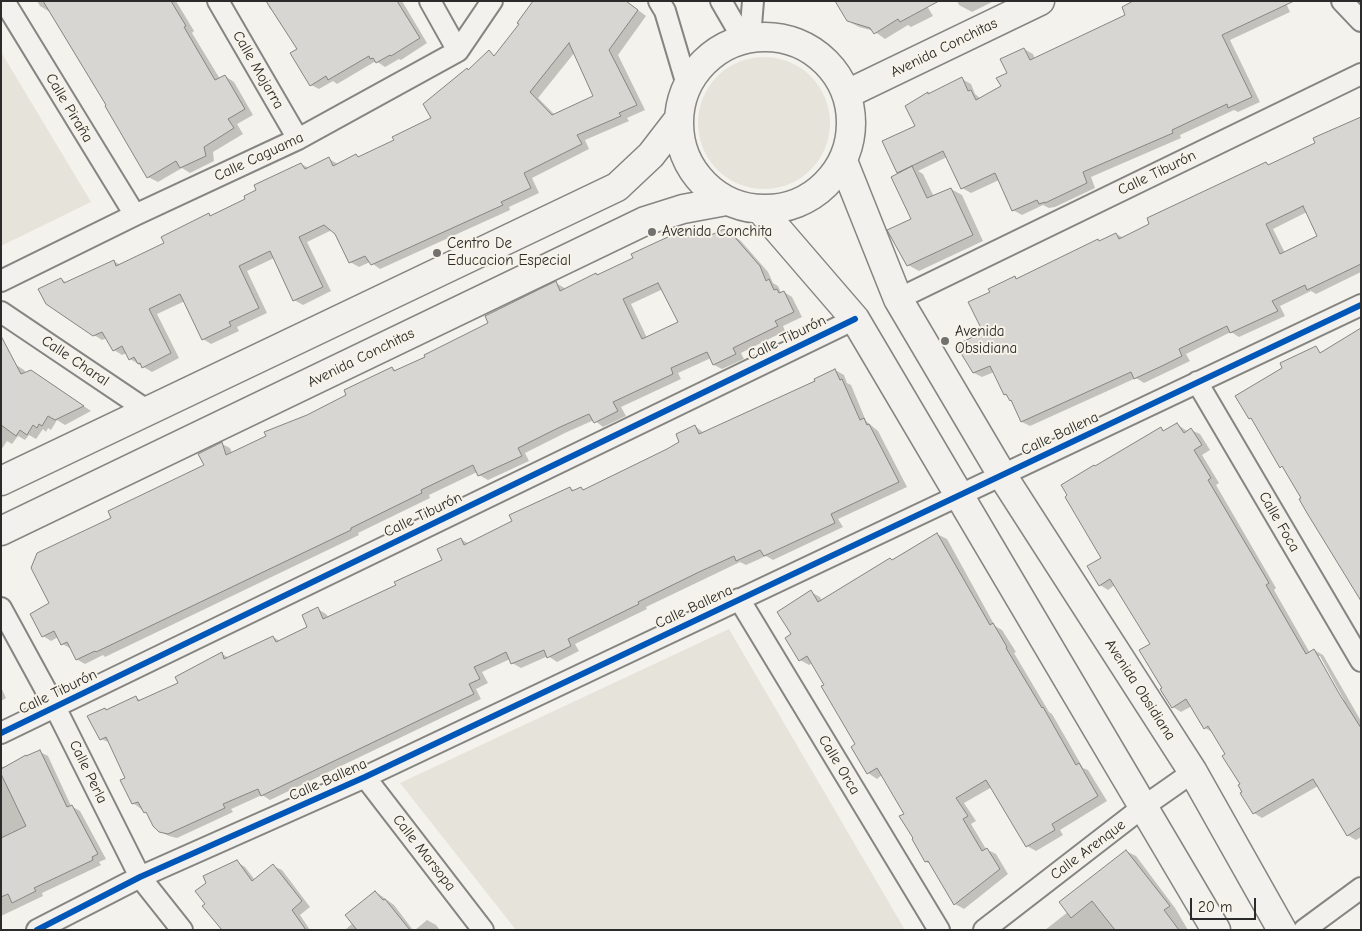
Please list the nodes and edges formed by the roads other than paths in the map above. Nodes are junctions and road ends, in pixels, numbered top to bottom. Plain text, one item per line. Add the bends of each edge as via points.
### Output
1 (4, 1) edge
2 (218, 1) edge
3 (430, 1) edge
4 (492, 1) edge
5 (659, 1) edge
6 (721, 1) edge
7 (753, 1) edge
8 (1040, 1) edge
9 (1342, 1) edge
10 (1361, 21) edge
11 (746, 38) junction
12 (458, 51) junction
13 (1361, 74) edge
14 (687, 85) junction
15 (847, 94) junction
16 (678, 120) junction
17 (298, 139) junction
18 (843, 161) junction
19 (726, 201) junction
20 (761, 210) junction
21 (134, 215) junction
22 (1, 281) edge
23 (898, 299) junction
24 (1361, 305) edge
25 (1, 312) edge
26 (855, 319) junction
27 (1198, 382) junction
28 (148, 411) junction
29 (1002, 475) junction
30 (1, 481) edge
31 (958, 496) junction
32 (1, 531) edge
33 (739, 599) junction
34 (1, 608) edge
35 (1361, 662) edge
36 (55, 707) junction
37 (1, 733) edge
38 (1193, 772) junction
39 (365, 777) junction
40 (1144, 807) junction
41 (140, 878) junction
42 (1361, 888) edge
43 (38, 930) edge
44 (182, 930) edge
45 (483, 930) edge
46 (938, 930) edge
47 (984, 930) edge
48 (1216, 930) edge
49 (1282, 930) edge
50 (1304, 930) edge

1 - 21 street, Calle Piraña
2 - 17 street, Calle Mojarra
3 - 12 street
4 - 12 street, Calle Caguama
5 - 14 street
6 - 11 street
7 - 11 street
8 - 15 street, Avenida Conchitas
9 - 10 street
11 - 14 street via 720,49 701,64
11 - 15 street via 774,36 798,42 819,55 836,72
12 - 17 street, Calle Caguama
13 - 23 street, Calle Tiburón
14 - 16 street
15 - 18 street via 852,117 850,140
16 - 19 street via 683,153 700,181
16 - 28 street via 650,156 617,187
17 - 21 street, Calle Caguama
18 - 20 street via 829,182 809,198 786,208
18 - 23 street, Avenida Obsidiana
19 - 20 street
19 - 32 street, Avenida Conchitas via 645,221
20 - 26 street
21 - 22 street, Calle Caguama
23 - 29 street, Avenida Obsidiana
24 - 27 street, Calle Ballena
25 - 28 street, Calle Charal
26 - 31 street
26 - 36 street, Calle Tiburón
27 - 29 street, Calle Ballena
27 - 35 street, Calle Foca
28 - 30 street
29 - 31 street, Calle Ballena
29 - 38 street, Avenida Obsidiana
31 - 33 street, Calle Ballena
31 - 40 street
33 - 39 street, Calle Ballena
33 - 46 street, Calle Orca
34 - 36 street, Calle Perla
36 - 37 street, Calle Tiburón
36 - 41 street, Calle Perla
38 - 40 street, Calle Arenque
38 - 49 street, Avenida Obsidiana
39 - 41 street, Calle Ballena
39 - 45 street, Calle Marsopa
40 - 47 street, Calle Arenque
40 - 48 street
41 - 43 street, Calle Ballena
41 - 44 street, Calle Perla
42 - 50 street

